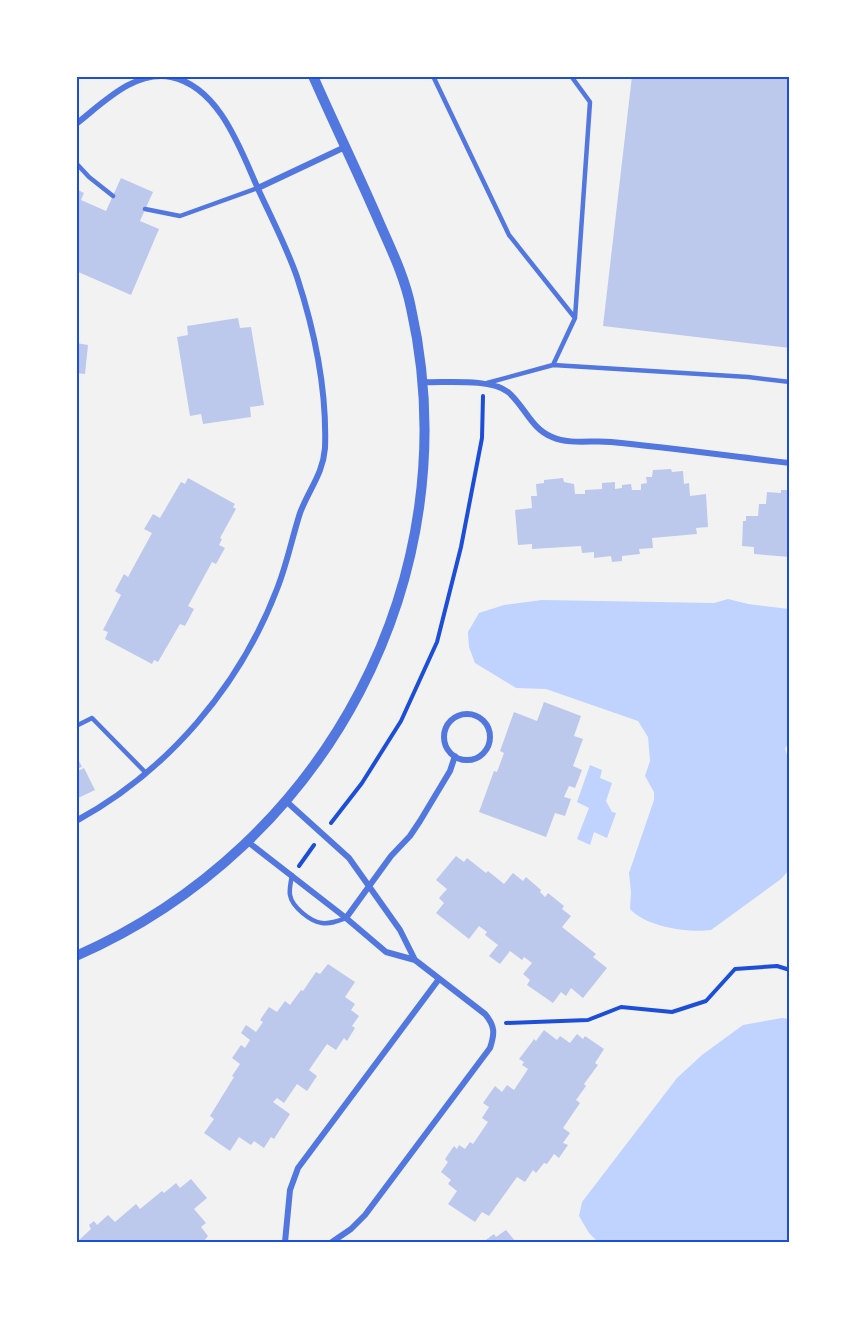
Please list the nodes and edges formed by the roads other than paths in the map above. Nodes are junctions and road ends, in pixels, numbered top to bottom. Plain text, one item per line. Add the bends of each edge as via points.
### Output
1 (313, 76) edge
2 (433, 76) edge
3 (572, 76) edge
4 (76, 124) edge
5 (345, 147) junction
6 (76, 163) edge
7 (258, 188) junction
8 (113, 196) dead end
9 (145, 208) dead end
10 (575, 318) junction
11 (553, 365) junction
12 (422, 382) junction
13 (789, 382) edge
14 (484, 384) junction
15 (789, 463) edge
16 (76, 726) edge
17 (455, 756) junction
18 (146, 773) junction
19 (287, 802) junction
20 (76, 821) edge
21 (248, 842) junction
22 (292, 875) junction
23 (369, 886) junction
24 (346, 918) junction
25 (76, 956) edge
26 (415, 960) junction
27 (439, 979) junction
28 (285, 1242) edge
29 (332, 1242) edge

1 - 5 street
2 - 10 lane via 509,236
3 - 10 lane via 590,102
4 - 7 street via 135,81 150,77 183,81 210,99 234,135
5 - 7 street
5 - 12 street via 408,293
6 - 8 lane
7 - 9 lane via 180,216
7 - 18 street via 297,277 312,328 321,374 324,463 301,512 277,589 252,644 211,705
10 - 11 lane
11 - 13 lane
11 - 14 lane
12 - 14 street
12 - 19 street via 421,494 412,549 392,619 355,703
14 - 15 street via 508,392 550,437
16 - 18 lane via 92,718
17 - 17 street via 471,759 487,748 490,730 476,715 457,716 447,725 446,744
17 - 23 street via 420,821
18 - 20 street
19 - 21 street
19 - 23 street via 349,858
21 - 22 street
21 - 25 street via 201,884 141,924
22 - 24 street
22 - 24 lane via 289,894 304,913 319,923
23 - 24 street
23 - 26 street via 400,930
24 - 26 street via 386,952
26 - 27 street
27 - 28 street via 298,1168 290,1190
27 - 29 street via 493,1024 495,1034 490,1048 365,1215

